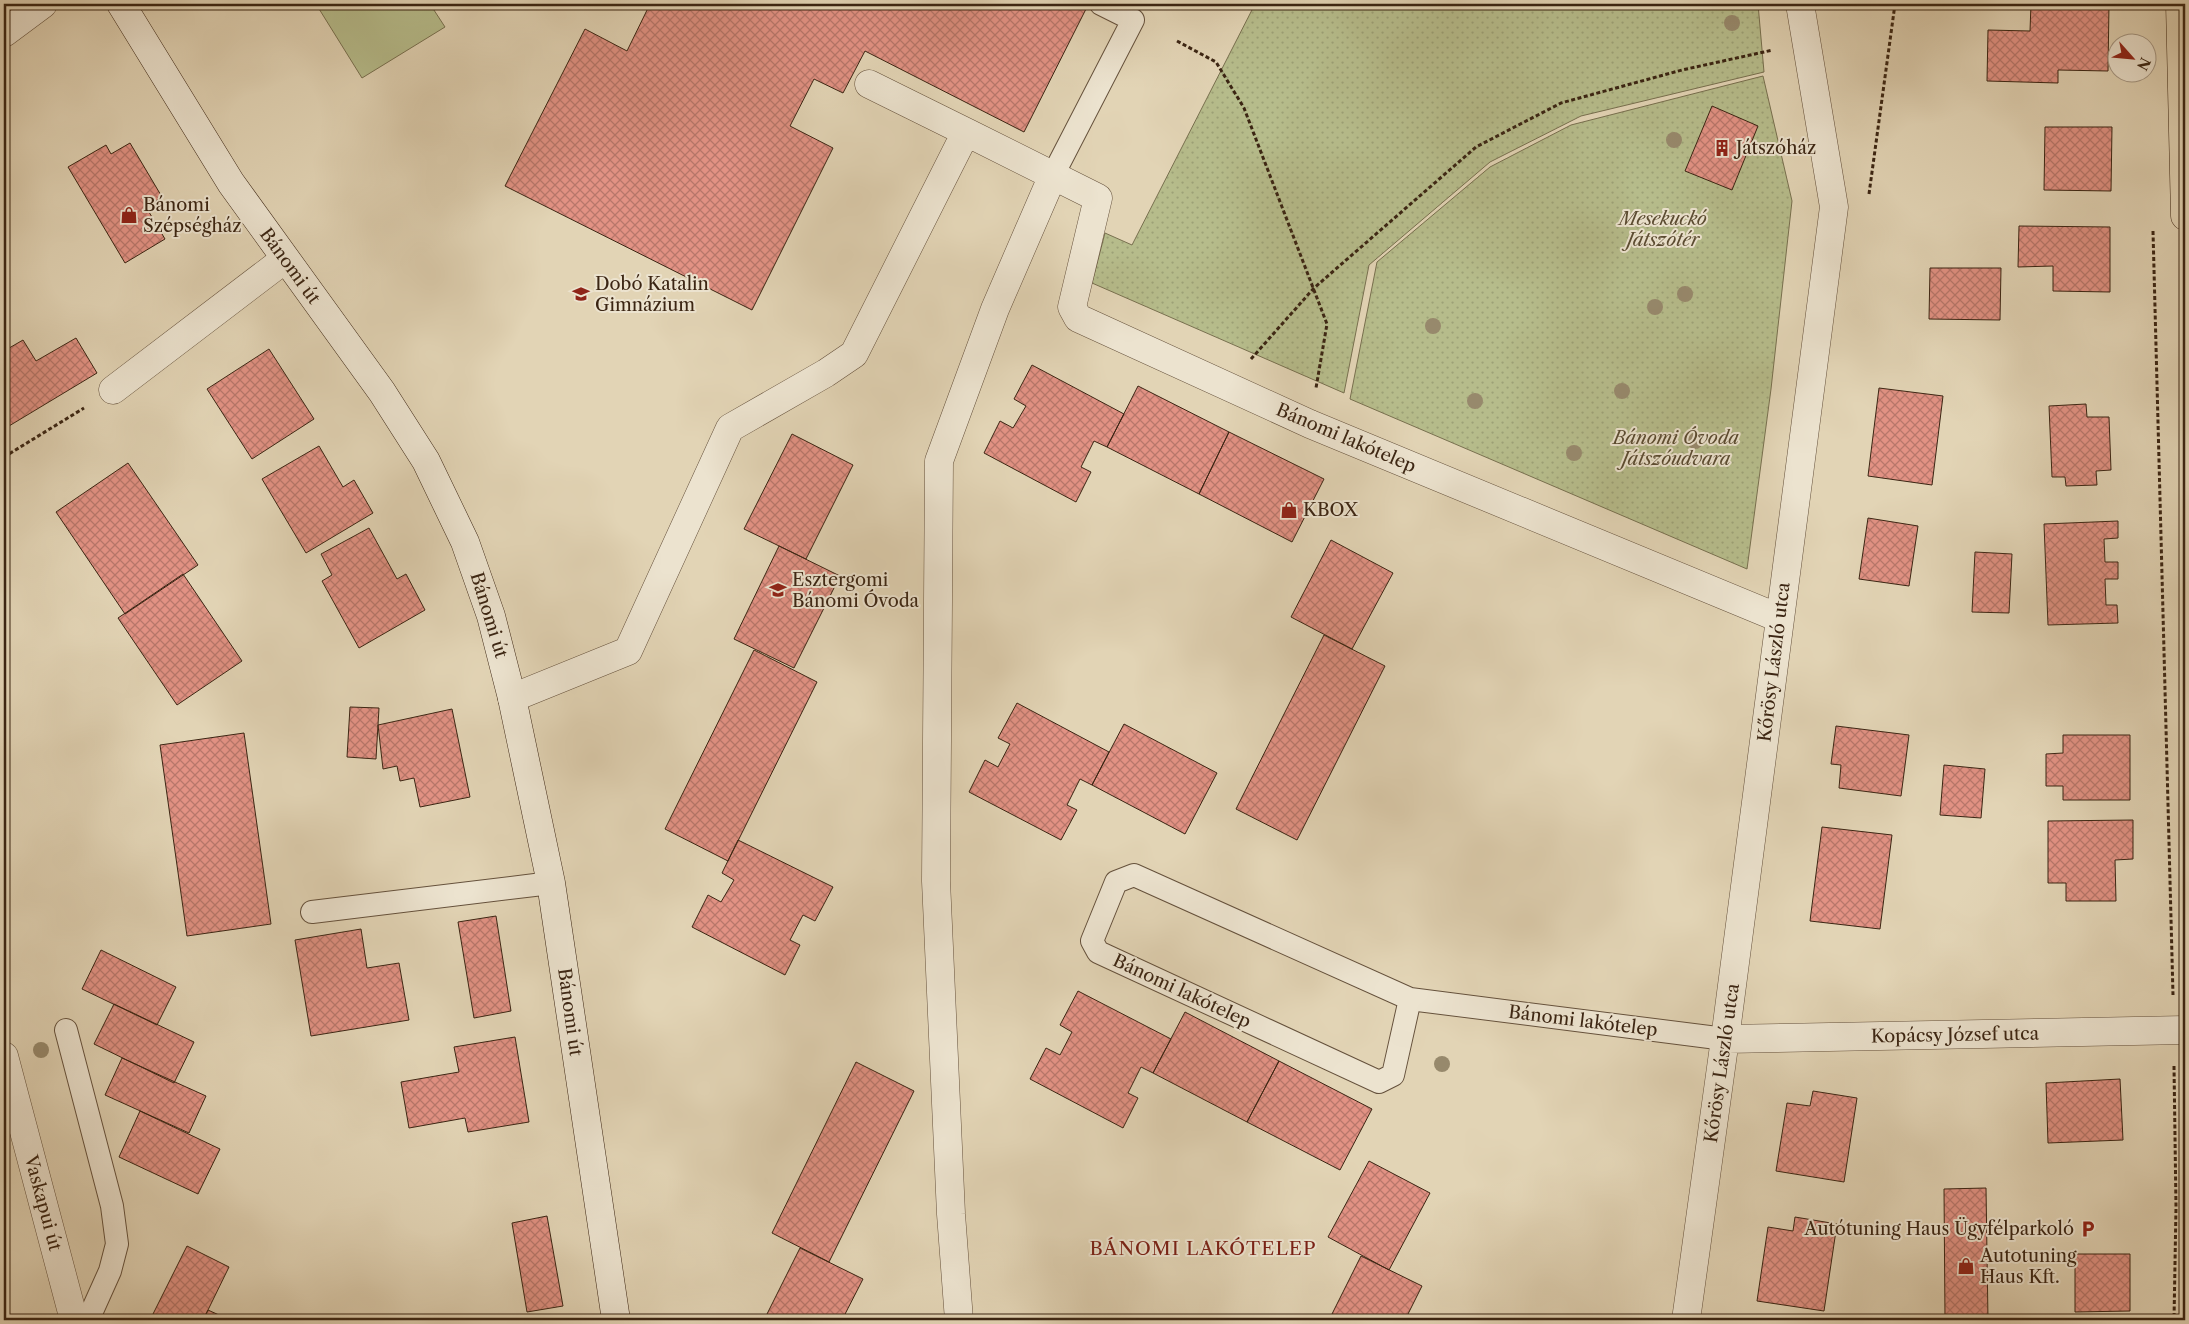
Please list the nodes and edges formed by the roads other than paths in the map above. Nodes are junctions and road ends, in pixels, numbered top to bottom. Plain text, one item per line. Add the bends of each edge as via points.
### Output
1 (43, 4) edge
2 (121, 4) edge
3 (1101, 4) edge
4 (1800, 4) edge
5 (2180, 4) edge
6 (4, 33) edge
7 (869, 84) dead end
8 (966, 132) junction
9 (1053, 175) junction
10 (2185, 216) edge
11 (285, 260) junction
12 (112, 390) road end
13 (1779, 618) junction
14 (512, 698) junction
15 (551, 883) junction
16 (312, 912) dead end
17 (1410, 998) junction
18 (66, 1030) dead end
19 (2180, 1031) edge
20 (1725, 1039) junction
21 (4, 1056) edge
22 (74, 1320) edge
23 (88, 1320) edge
24 (616, 1320) edge
25 (958, 1320) edge
26 (1686, 1320) edge

1 - 6 street
2 - 11 street, Bánomi út via 226,176
3 - 9 lane via 1133,20
4 - 13 street, Kőrösy László utca via 1834,208
5 - 10 main road
7 - 8 street
8 - 9 street
8 - 14 street via 854,354 730,428 628,652
9 - 13 street, Bánomi lakótelep via 1098,198 1072,307 1078,318 1310,424
9 - 25 street via 994,308 939,461 936,881
11 - 12 street
11 - 14 street, Bánomi út via 382,392 426,461 465,542 491,616
13 - 20 street, Kőrösy László utca
14 - 15 street, Bánomi út
15 - 16 lane
15 - 24 street, Bánomi út
17 - 17 lane, Bánomi lakótelep via 1393,1075 1379,1082 1098,952 1092,941 1116,882 1134,874
17 - 20 lane, Bánomi lakótelep
18 - 23 lane via 112,1206 117,1244 110,1271
19 - 20 street, Kopácsy József utca
20 - 26 street, Kőrösy László utca
21 - 22 street, Vaskapui út

